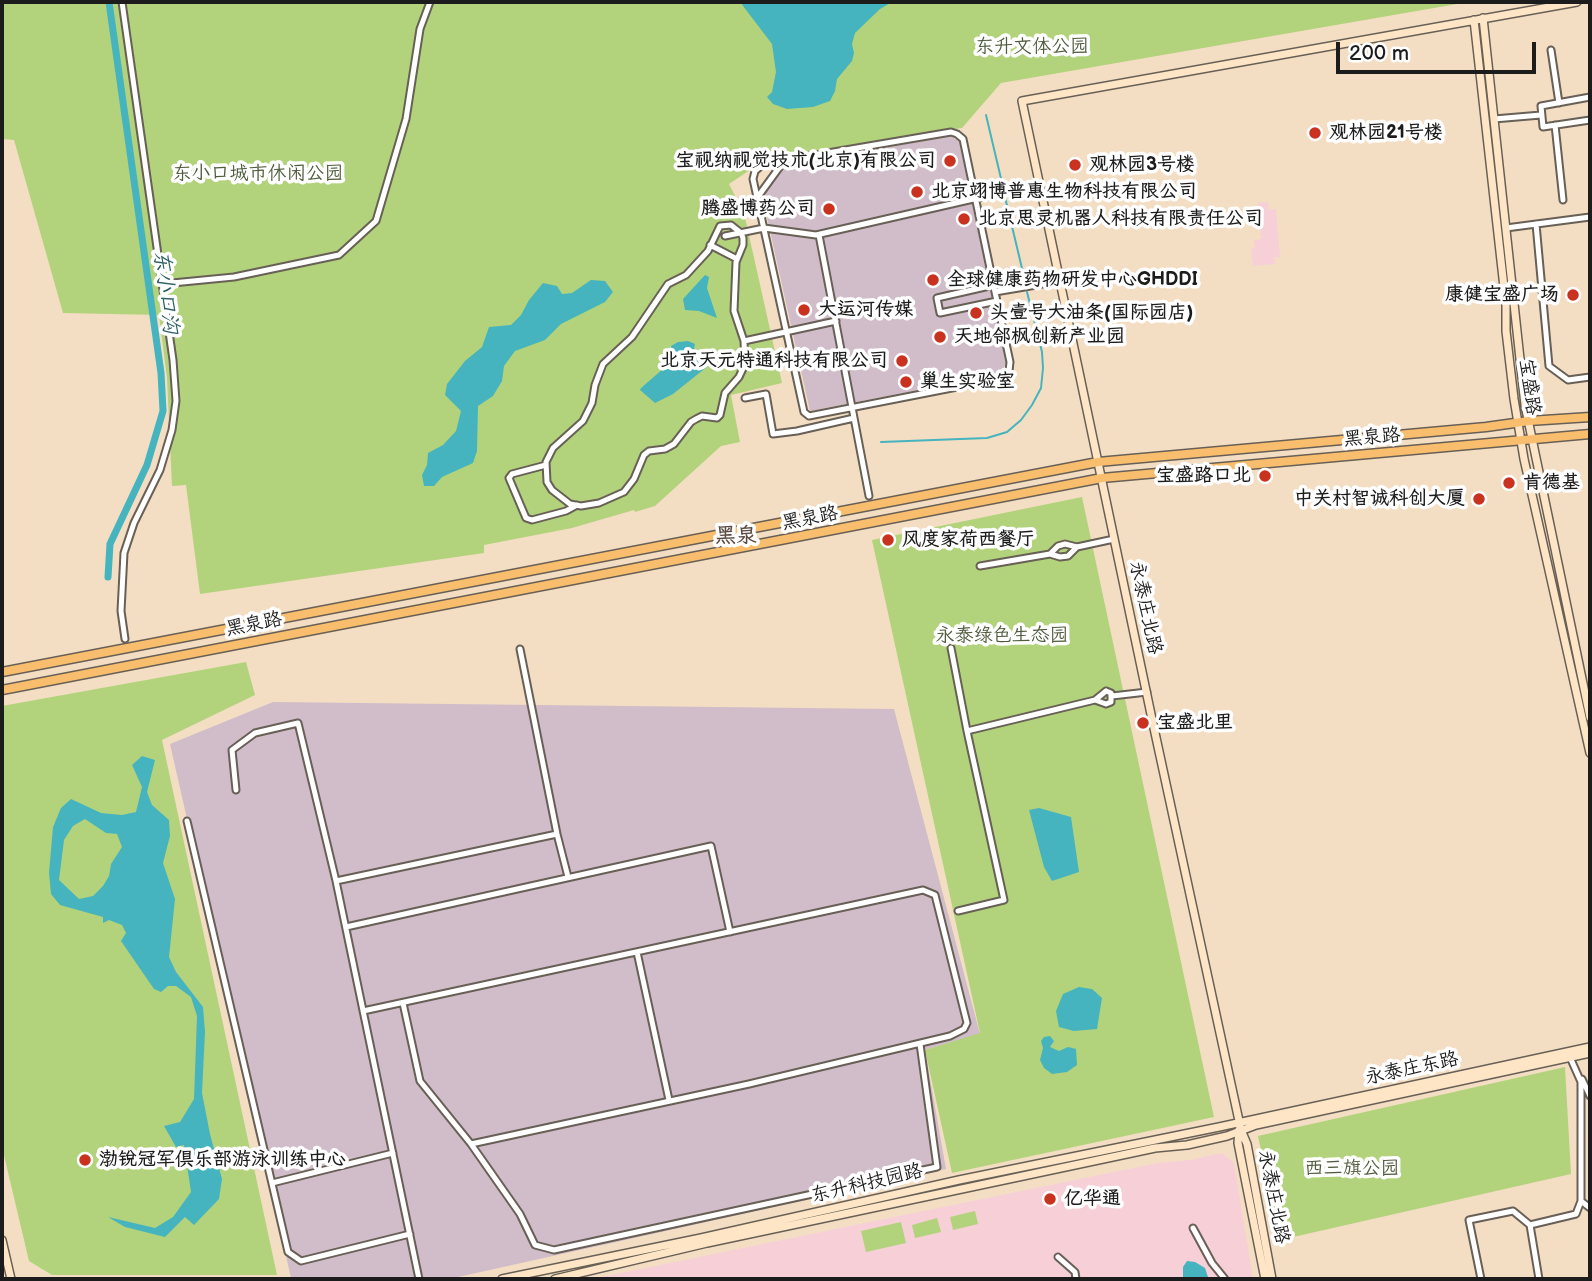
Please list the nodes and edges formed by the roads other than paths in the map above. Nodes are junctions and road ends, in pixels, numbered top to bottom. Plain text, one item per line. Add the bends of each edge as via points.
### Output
1 (122, 2) edge
2 (430, 2) edge
3 (1577, 2) edge
4 (1479, 19) junction
5 (1551, 50) dead end
6 (1590, 97) edge
7 (1559, 103) junction
8 (1541, 115) junction
9 (1494, 119) junction
10 (1590, 120) edge
11 (1555, 125) junction
12 (784, 161) junction
13 (1039, 184) junction
14 (757, 198) junction
15 (975, 199) junction
16 (1563, 200) dead end
17 (1590, 217) edge
18 (1536, 224) junction
19 (764, 228) junction
20 (1506, 228) junction
21 (741, 233) junction
22 (819, 235) junction
23 (725, 236) dead end
24 (710, 245) junction
25 (737, 260) junction
26 (1060, 281) junction
27 (162, 284) junction
28 (995, 289) junction
29 (997, 301) junction
30 (836, 321) junction
31 (787, 332) junction
32 (744, 341) junction
33 (1590, 377) edge
34 (745, 398) dead end
35 (852, 408) junction
36 (1590, 417) edge
37 (854, 418) junction
38 (1529, 421) junction
39 (1518, 422) junction
40 (1590, 434) edge
41 (1532, 440) junction
42 (1522, 441) junction
43 (1098, 462) junction
44 (546, 465) junction
45 (1102, 478) junction
46 (869, 496) dead end
47 (577, 505) junction
48 (1114, 539) junction
49 (1077, 547) junction
50 (1050, 554) junction
51 (980, 566) dead end
52 (125, 639) dead end
53 (951, 648) dead end
54 (520, 649) dead end
55 (2, 672) edge
56 (2, 690) edge
57 (1147, 692) junction
58 (1112, 696) junction
59 (1095, 700) junction
60 (1590, 717) edge
61 (967, 731) junction
62 (1590, 753) edge
63 (236, 790) dead end
64 (187, 821) dead end
65 (557, 834) junction
66 (568, 877) junction
67 (336, 881) junction
68 (958, 911) dead end
69 (346, 927) junction
70 (730, 932) junction
71 (637, 953) junction
72 (403, 1003) junction
73 (363, 1011) junction
74 (920, 1044) junction
75 (1590, 1047) edge
76 (1590, 1053) edge
77 (1590, 1096) edge
78 (669, 1100) junction
79 (1240, 1128) junction
80 (471, 1143) junction
81 (393, 1153) junction
82 (272, 1183) junction
83 (1581, 1201) junction
84 (1590, 1209) edge
85 (1530, 1225) junction
86 (1193, 1228) dead end
87 (410, 1234) junction
88 (2, 1240) edge
89 (1058, 1257) dead end
90 (11, 1279) edge
91 (419, 1279) edge
92 (502, 1279) edge
93 (555, 1279) edge
94 (1076, 1279) edge
95 (1225, 1279) edge
96 (1265, 1279) edge
97 (1272, 1279) edge
98 (1481, 1279) edge
99 (1539, 1279) edge

1 - 27 street
2 - 27 street via 420,29 406,119 376,221 339,255 234,277
3 - 4 street
4 - 9 street, 宝盛路
4 - 13 street, 永泰庄北路 via 1022,101
4 - 39 street, 宝盛路
5 - 7 street
6 - 7 street
7 - 8 street via 1541,106
8 - 9 street
8 - 11 street via 1543,127
9 - 20 street, 宝盛路
10 - 11 street
11 - 16 street
12 - 14 street
12 - 14 street via 763,164 755,171
12 - 15 street via 951,132 963,139
13 - 15 street
13 - 26 street, 永泰庄北路
14 - 19 street
15 - 22 street
15 - 28 street
17 - 18 street
18 - 20 street
18 - 33 street via 1549,366 1568,380
19 - 21 street
19 - 22 street
19 - 31 street
20 - 38 street, 宝盛路
21 - 23 street
21 - 24 street via 724,224
21 - 25 street via 743,245
22 - 30 street
24 - 25 street
24 - 44 street via 686,275 668,284 632,337 603,364 583,421 553,448
25 - 32 street via 734,311
26 - 28 street
26 - 43 street, 永泰庄北路
27 - 52 street via 176,401 160,470 124,553 120,600
28 - 29 street
28 - 29 street via 937,298 938,306 940,313
29 - 35 street via 1010,362 1003,378
30 - 31 street
30 - 35 street
31 - 32 street
31 - 35 street via 804,412 810,416
32 - 47 street via 745,364 725,393 717,418 696,419 674,444 644,455 624,492 599,503
34 - 37 street via 766,394 773,434
35 - 37 street
36 - 38 main road, 黑泉路
37 - 46 street
38 - 39 main road, 黑泉路
38 - 41 street, 宝盛路
39 - 42 street, 宝盛路
39 - 43 main road, 黑泉路
40 - 41 main road, 黑泉路
41 - 42 main road, 黑泉路
41 - 60 street, 宝盛路
42 - 45 main road, 黑泉路
42 - 62 street, 宝盛路
43 - 45 street, 永泰庄北路
43 - 55 main road, 黑泉路
44 - 47 street via 552,490
44 - 47 street via 509,478 526,518
45 - 48 street, 永泰庄北路
45 - 56 main road, 黑泉路
48 - 49 street
48 - 57 street, 永泰庄北路
49 - 50 street via 1065,544
49 - 50 street via 1068,556
50 - 51 street
53 - 61 street
54 - 65 street
57 - 58 street
57 - 79 street, 永泰庄北路
58 - 59 street via 1106,691
58 - 59 street via 1108,704
59 - 61 street
61 - 68 street via 1004,900
63 - 67 street via 232,750 255,733 298,723
64 - 82 street
65 - 66 street
65 - 67 street
66 - 69 street
66 - 70 street via 711,846
67 - 69 street
69 - 73 street
70 - 71 street
70 - 74 street via 923,890 935,895 967,1023 958,1033
71 - 72 street
71 - 78 street
72 - 73 street
72 - 80 street via 419,1081
73 - 81 street
74 - 78 street
74 - 80 street via 937,1167 924,1170 554,1250 535,1245 520,1214
75 - 79 street, 永泰庄东路
76 - 79 street, 永泰庄东路
77 - 83 street via 1569,1055 1581,1082
78 - 80 street
79 - 92 street, 东升科技园路 via 972,1177
79 - 93 street, 东升科技园路 via 1187,1144
79 - 96 street, 永泰庄北路 via 1238,1143
79 - 97 street, 永泰庄北路 via 1247,1144
81 - 82 street
81 - 87 street
82 - 87 street via 288,1252 301,1261
83 - 84 street
83 - 85 street via 1576,1214
85 - 98 street via 1513,1211 1469,1220
85 - 99 street
86 - 95 street
87 - 91 street
88 - 90 street
89 - 94 street via 1075,1272

